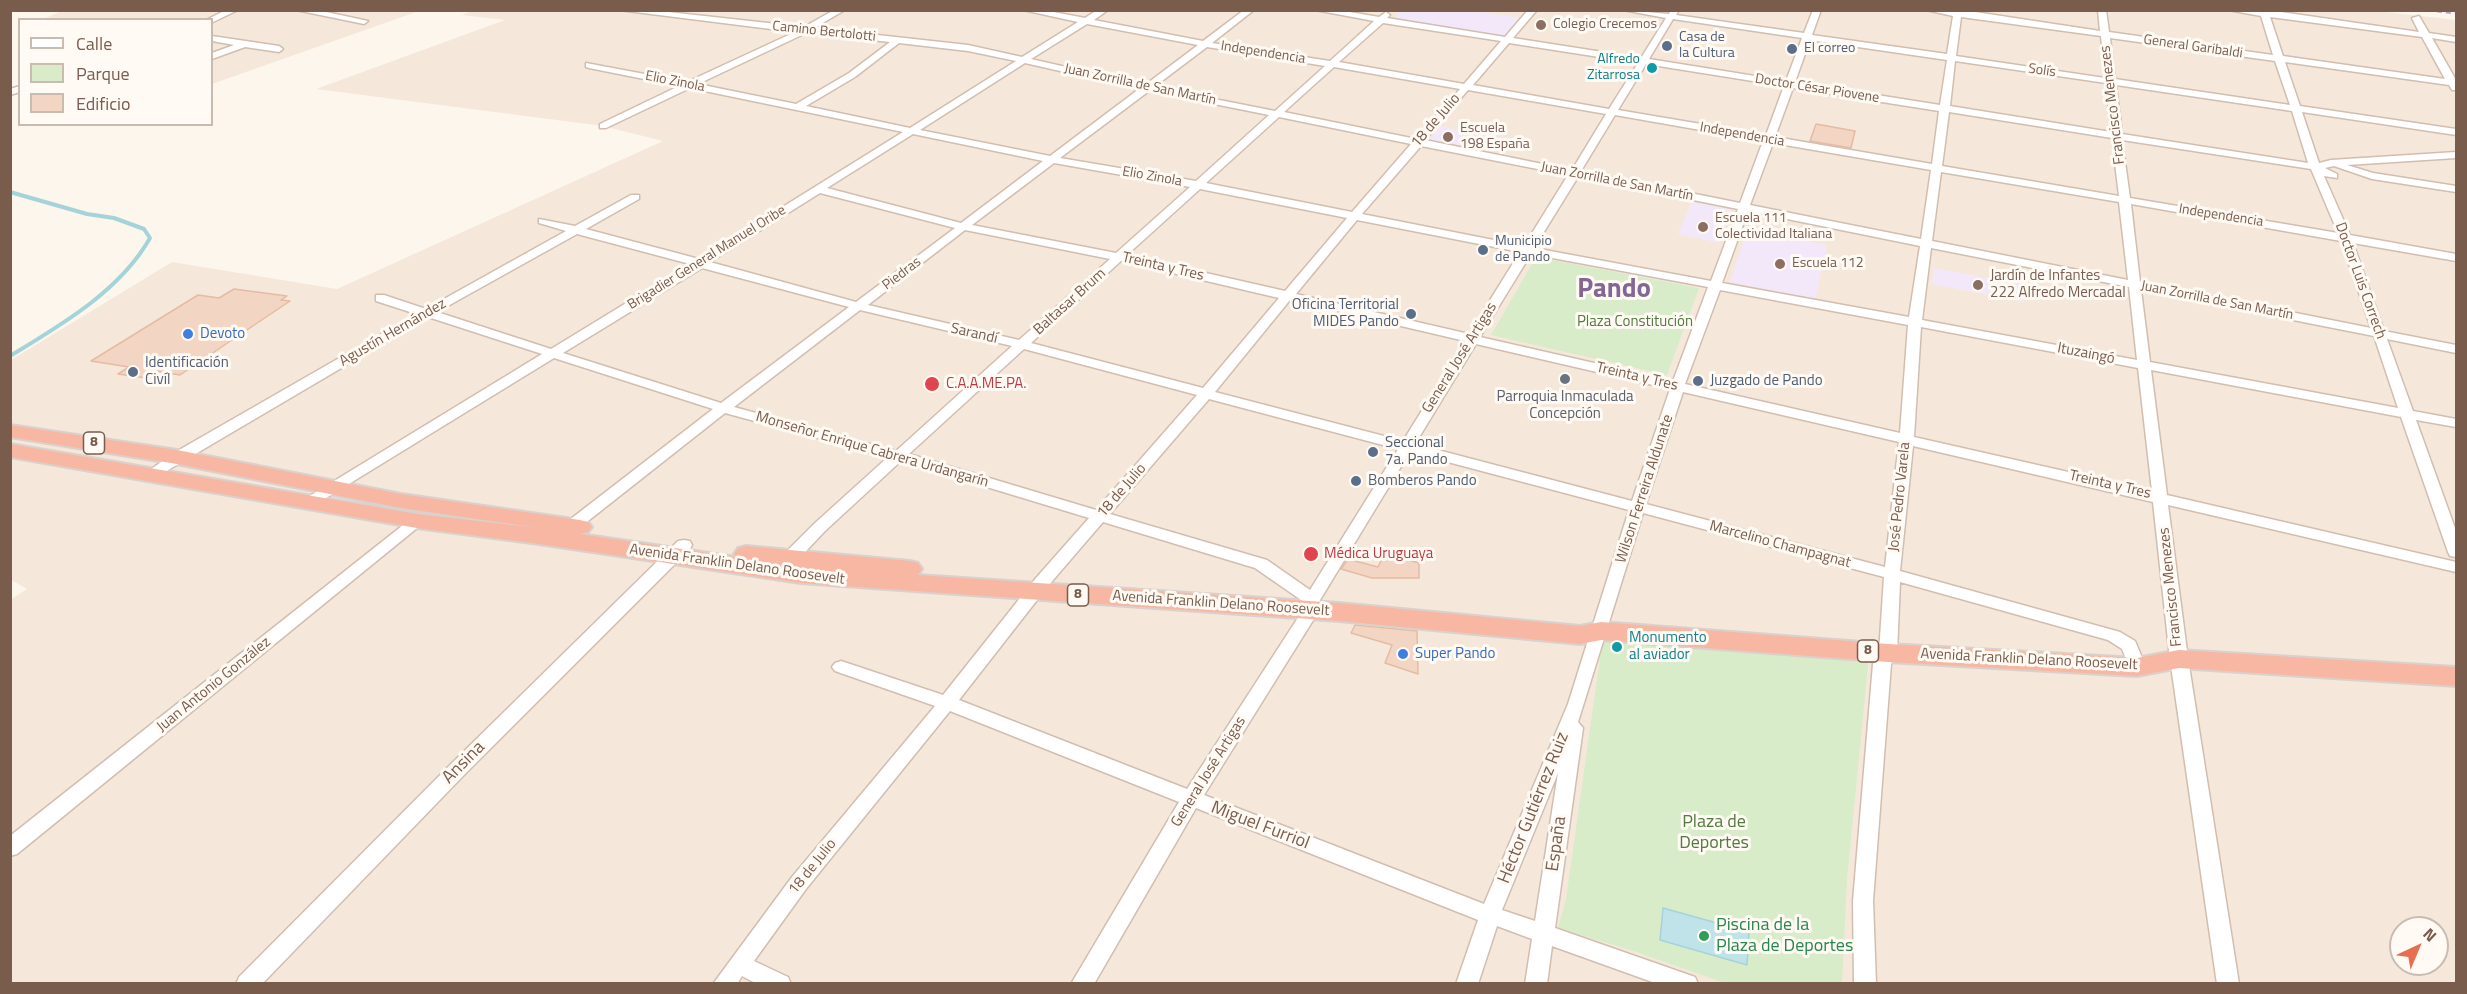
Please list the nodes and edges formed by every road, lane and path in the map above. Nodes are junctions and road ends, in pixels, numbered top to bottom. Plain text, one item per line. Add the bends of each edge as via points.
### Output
1 (234, 10) edge
2 (300, 10) edge
3 (623, 10) edge
4 (722, 10) edge
5 (842, 10) edge
6 (1027, 10) edge
7 (1104, 10) edge
8 (1250, 10) edge
9 (1319, 10) edge
10 (1533, 10) edge
11 (1627, 10) edge
12 (1817, 10) edge
13 (1930, 10) edge
14 (2102, 10) edge
15 (2232, 10) edge
16 (654, 12) edge
17 (1958, 12) edge
18 (2264, 13) edge
19 (1673, 14) edge
20 (1386, 15) edge
21 (2416, 18) dead end
22 (213, 19) edge
23 (706, 19) junction
24 (363, 21) dead end
25 (1088, 21) junction
26 (805, 30) junction
27 (2104, 34) junction
28 (2427, 36) junction
29 (1807, 37) junction
30 (213, 39) edge
31 (2457, 39) edge
32 (898, 40) junction
33 (1508, 40) junction
34 (244, 44) junction
35 (1205, 44) junction
36 (279, 49) dead end
37 (213, 57) edge
38 (1953, 58) junction
39 (2280, 58) junction
40 (1025, 60) junction
41 (1644, 62) junction
42 (1332, 64) junction
43 (589, 65) dead end
44 (2110, 81) junction
45 (689, 84) junction
46 (1789, 84) junction
47 (2455, 85) edge
48 (1466, 87) junction
49 (1147, 88) junction
50 (798, 107) junction
51 (1945, 109) junction
52 (2297, 109) junction
53 (1278, 112) junction
54 (1612, 112) junction
55 (603, 126) dead end
56 (914, 130) junction
57 (2457, 132) edge
58 (2116, 135) junction
59 (1768, 140) junction
60 (1419, 142) junction
61 (2457, 155) edge
62 (1053, 160) junction
63 (2457, 162) edge
64 (2331, 163) junction
65 (2315, 167) junction
66 (1937, 168) junction
67 (2349, 170) junction
68 (1575, 173) junction
69 (2333, 176) junction
70 (1198, 185) junction
71 (2325, 188) junction
72 (816, 189) junction
73 (2457, 189) edge
74 (635, 197) dead end
75 (2125, 201) junction
76 (1743, 207) junction
77 (1354, 216) junction
78 (543, 221) dead end
79 (965, 227) junction
80 (577, 230) junction
81 (2346, 237) junction
82 (1926, 243) junction
83 (1527, 250) junction
84 (1120, 257) junction
85 (2457, 257) edge
86 (701, 263) junction
87 (1716, 285) junction
88 (2135, 285) junction
89 (1289, 296) junction
90 (380, 297) dead end
91 (858, 306) junction
92 (425, 314) junction
93 (1915, 322) junction
94 (2379, 333) junction
95 (1472, 339) junction
96 (1022, 345) junction
97 (2457, 349) edge
98 (553, 353) junction
99 (2144, 366) junction
100 (1678, 386) junction
101 (1205, 395) junction
102 (723, 408) junction
103 (2408, 414) junction
104 (2457, 423) edge
105 (10, 431) edge
106 (1906, 439) junction
107 (1405, 447) junction
108 (10, 450) edge
109 (899, 456) junction
110 (177, 457) junction
111 (153, 473) junction
112 (334, 489) junction
113 (2161, 496) junction
114 (308, 503) junction
115 (1637, 507) junction
116 (1100, 517) junction
117 (417, 521) junction
118 (564, 532) junction
119 (678, 551) junction
120 (2457, 552) edge
121 (784, 565) junction
122 (2457, 567) edge
123 (1892, 574) junction
124 (1038, 587) junction
125 (1311, 605) junction
126 (1600, 631) junction
127 (1888, 653) junction
128 (2179, 659) junction
129 (2137, 666) junction
130 (841, 667) dead end
131 (2457, 677) edge
132 (947, 703) junction
133 (1577, 704) junction
134 (1191, 799) junction
135 (10, 848) edge
136 (1490, 915) junction
137 (1545, 933) junction
138 (739, 964) junction
139 (247, 984) edge
140 (724, 984) edge
141 (780, 984) edge
142 (1082, 984) edge
143 (1467, 984) edge
144 (1536, 984) edge
145 (1687, 984) edge
146 (1865, 984) edge
147 (2228, 984) edge

1 - 22 street
2 - 24 street
3 - 16 street, Camino Bertolotti
4 - 23 street
5 - 26 street
6 - 25 street, Independencia
7 - 25 street, Brigadier General Manuel Oribe
8 - 35 street, Piedras
9 - 20 street, Doctor César Piovene
10 - 33 street, 18 de Julio
11 - 19 street, Solís
12 - 29 street, Wilson Ferreira Aldunate
13 - 17 street, General Garibaldi
14 - 27 street, Francisco Menezes
15 - 18 street
16 - 23 street, Camino Bertolotti
17 - 27 street, General Garibaldi
17 - 38 street, José Pedro Varela
18 - 28 street
18 - 39 street, Doctor Luis Correch
19 - 29 street, Solís
19 - 41 street, General José Artigas
20 - 33 street, Doctor César Piovene
20 - 42 street, Baltasar Brum
21 - 28 street
23 - 26 street, Camino Bertolotti
25 - 35 street, Independencia
25 - 40 street, Brigadier General Manuel Oribe
26 - 32 street, Camino Bertolotti
26 - 45 street
27 - 39 street, General Garibaldi
27 - 44 street, Francisco Menezes
28 - 31 street
28 - 47 street
29 - 38 street, Solís
29 - 46 street, Wilson Ferreira Aldunate
30 - 34 street
32 - 40 street, Camino Bertolotti
32 - 50 street via 852,75
33 - 41 street, Doctor César Piovene
33 - 48 street, 18 de Julio
34 - 36 street
34 - 37 street
35 - 42 street, Independencia
35 - 49 street, Piedras
38 - 44 street, Solís
38 - 51 street, José Pedro Varela
39 - 47 street, General Garibaldi
39 - 52 street, Doctor Luis Correch
40 - 49 street, Juan Zorrilla de San Martín
40 - 56 street, Brigadier General Manuel Oribe
41 - 46 street, Doctor César Piovene
41 - 54 street, General José Artigas
42 - 48 street, Independencia
42 - 53 street, Baltasar Brum
43 - 45 street, Elio Zinola
44 - 52 street, Solís
44 - 58 street, Francisco Menezes
45 - 50 street, Elio Zinola
45 - 55 street
46 - 51 street, Doctor César Piovene
46 - 59 street, Wilson Ferreira Aldunate
48 - 54 street, Independencia
48 - 60 street, 18 de Julio
49 - 53 street, Juan Zorrilla de San Martín
49 - 62 street, Piedras
50 - 56 street, Elio Zinola
51 - 58 street, Doctor César Piovene
51 - 66 street, José Pedro Varela
52 - 57 street, Solís
52 - 65 street, Doctor Luis Correch
53 - 60 street, Juan Zorrilla de San Martín
53 - 70 street, Baltasar Brum
54 - 59 street, Independencia
54 - 68 street, General José Artigas
56 - 62 street, Elio Zinola
56 - 72 street, Brigadier General Manuel Oribe
58 - 65 street, Doctor César Piovene
58 - 75 street, Francisco Menezes
59 - 66 street, Independencia
59 - 76 street, Wilson Ferreira Aldunate
60 - 68 street, Juan Zorrilla de San Martín
60 - 77 street, 18 de Julio
61 - 64 street
62 - 70 street, Elio Zinola
62 - 79 street, Piedras
63 - 67 street
64 - 65 street
64 - 67 street
65 - 69 street
65 - 71 street, Doctor Luis Correch
66 - 75 street, Independencia
66 - 82 street, José Pedro Varela
67 - 69 street
67 - 73 street
68 - 76 street, Juan Zorrilla de San Martín
68 - 83 street, General José Artigas
69 - 71 street
70 - 77 street, Elio Zinola
70 - 84 street, Baltasar Brum
71 - 81 street, Doctor Luis Correch
72 - 79 street, Treinta y Tres
72 - 86 street, Brigadier General Manuel Oribe
74 - 80 street, Agustín Hernández
75 - 81 street, Independencia
75 - 88 street, Francisco Menezes
76 - 82 street, Juan Zorrilla de San Martín
76 - 87 street, Wilson Ferreira Aldunate
77 - 83 street, Elio Zinola
77 - 89 street, 18 de Julio
78 - 80 street, Sarandí
79 - 84 street, Treinta y Tres
79 - 91 street, Piedras
80 - 86 street, Sarandí
80 - 92 street, Agustín Hernández
81 - 85 street, Independencia
81 - 94 street, Doctor Luis Correch
82 - 88 street, Juan Zorrilla de San Martín
82 - 93 street, José Pedro Varela
83 - 87 street, Elio Zinola
83 - 95 street, General José Artigas
84 - 89 street, Treinta y Tres
84 - 96 street, Baltasar Brum
86 - 91 street, Sarandí
86 - 98 street, Brigadier General Manuel Oribe
87 - 93 street, Ituzaingó
87 - 100 street, Wilson Ferreira Aldunate
88 - 94 street, Juan Zorrilla de San Martín
88 - 99 street, Francisco Menezes
89 - 95 street, Treinta y Tres
89 - 101 street, 18 de Julio
90 - 92 street, Monseñor Enrique Cabrera Urdangarín
91 - 96 street, Sarandí
91 - 102 street, Piedras
92 - 98 street, Monseñor Enrique Cabrera Urdangarín
92 - 110 street, Agustín Hernández
93 - 99 street, Ituzaingó
93 - 106 street, José Pedro Varela
94 - 97 street, Juan Zorrilla de San Martín
94 - 103 street, Doctor Luis Correch
95 - 100 street, Treinta y Tres
95 - 107 street, General José Artigas
96 - 101 street, Sarandí
96 - 109 street, Baltasar Brum
98 - 102 street, Monseñor Enrique Cabrera Urdangarín
98 - 112 street, Brigadier General Manuel Oribe
99 - 103 street, Ituzaingó
99 - 113 street, Francisco Menezes
100 - 106 street, Treinta y Tres
100 - 115 street, Wilson Ferreira Aldunate
101 - 107 street, Sarandí
101 - 116 street, 18 de Julio
102 - 109 street, Monseñor Enrique Cabrera Urdangarín
102 - 118 street, Piedras
103 - 104 street, Ituzaingó
103 - 120 street, Doctor Luis Correch
105 - 110 highway, 8
106 - 113 street, Treinta y Tres
106 - 123 street, José Pedro Varela
107 - 115 street, Marcelino Champagnat
107 - 125 street, General José Artigas
108 - 111 highway, 8
109 - 116 street, Monseñor Enrique Cabrera Urdangarín
109 - 121 street, Baltasar Brum
110 - 111 street, Agustín Hernández
110 - 112 highway, 8
111 - 114 highway, 8
112 - 114 street, Brigadier General Manuel Oribe
112 - 118 highway, 8
113 - 122 street, Treinta y Tres
113 - 128 street, Francisco Menezes
114 - 117 highway, 8
115 - 123 street, Marcelino Champagnat
115 - 126 street, Wilson Ferreira Aldunate
116 - 124 street, 18 de Julio
116 - 125 street, Monseñor Enrique Cabrera Urdangarín via 1262,564
117 - 118 highway, 8
117 - 135 street, Juan Antonio González
118 - 119 highway, Avenida Franklin Delano Roosevelt / 8
119 - 121 highway, Avenida Franklin Delano Roosevelt / 8
119 - 139 street, Ansina
121 - 124 highway, Avenida Franklin Delano Roosevelt / 8
123 - 127 street, José Pedro Varela
123 - 129 street, Marcelino Champagnat via 2114,636 2129,645
124 - 125 highway, Avenida Franklin Delano Roosevelt / 8
124 - 132 street, 18 de Julio
125 - 126 highway, Avenida Franklin Delano Roosevelt / 8 via 1580,634
125 - 134 street, General José Artigas
126 - 127 highway, Avenida Franklin Delano Roosevelt / 8
126 - 133 street, Héctor Gutiérrez Ruiz
127 - 129 highway, Avenida Franklin Delano Roosevelt / 8
127 - 146 street, José Pedro Varela via 1882,664 1863,900
128 - 129 highway, Avenida Franklin Delano Roosevelt / 8
128 - 131 highway, Avenida Franklin Delano Roosevelt / 8
128 - 147 street, Francisco Menezes
130 - 132 street, Miguel Furriol
132 - 134 street, Miguel Furriol
132 - 138 street, 18 de Julio via 799,883
133 - 136 street, Héctor Gutiérrez Ruiz
133 - 137 street, España
134 - 136 street, Miguel Furriol
134 - 142 street, General José Artigas
136 - 137 street, Miguel Furriol
136 - 143 street, Héctor Gutiérrez Ruiz
137 - 144 street, España
137 - 145 street, Miguel Furriol
138 - 140 street, 18 de Julio
138 - 141 street

